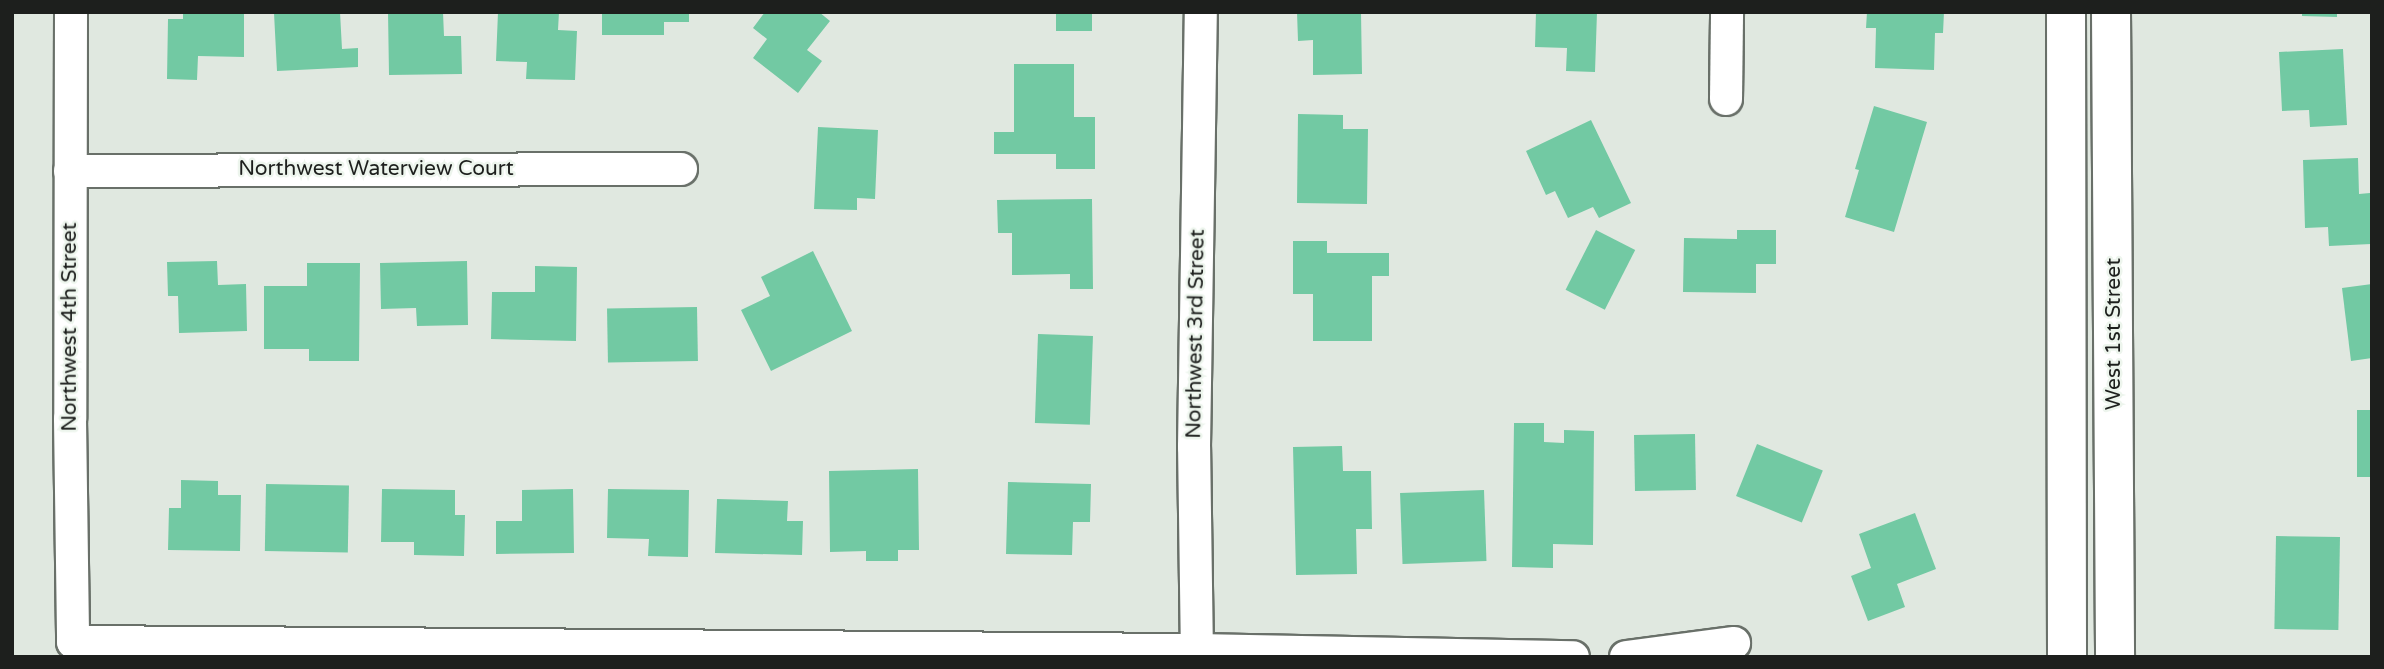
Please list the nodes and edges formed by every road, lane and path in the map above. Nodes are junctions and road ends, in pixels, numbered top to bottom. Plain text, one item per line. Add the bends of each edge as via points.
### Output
1 (71, 12) edge
2 (1201, 12) edge
3 (1727, 12) edge
4 (2066, 12) edge
5 (2111, 12) edge
6 (1726, 99) dead end
7 (681, 169) dead end
8 (70, 171) junction
9 (1734, 643) dead end
10 (1197, 653) edge
11 (1573, 657) edge
12 (1626, 657) edge
13 (2067, 657) edge
14 (2115, 657) edge

1 - 8 street, Northwest 4th Street
2 - 10 street, Northwest 3rd Street
3 - 6 street
4 - 13 main road
5 - 14 main road, West 1st Street
7 - 8 street, Northwest Waterview Court
8 - 10 street, Northwest 4th Street via 73,642
9 - 12 street
10 - 11 street

